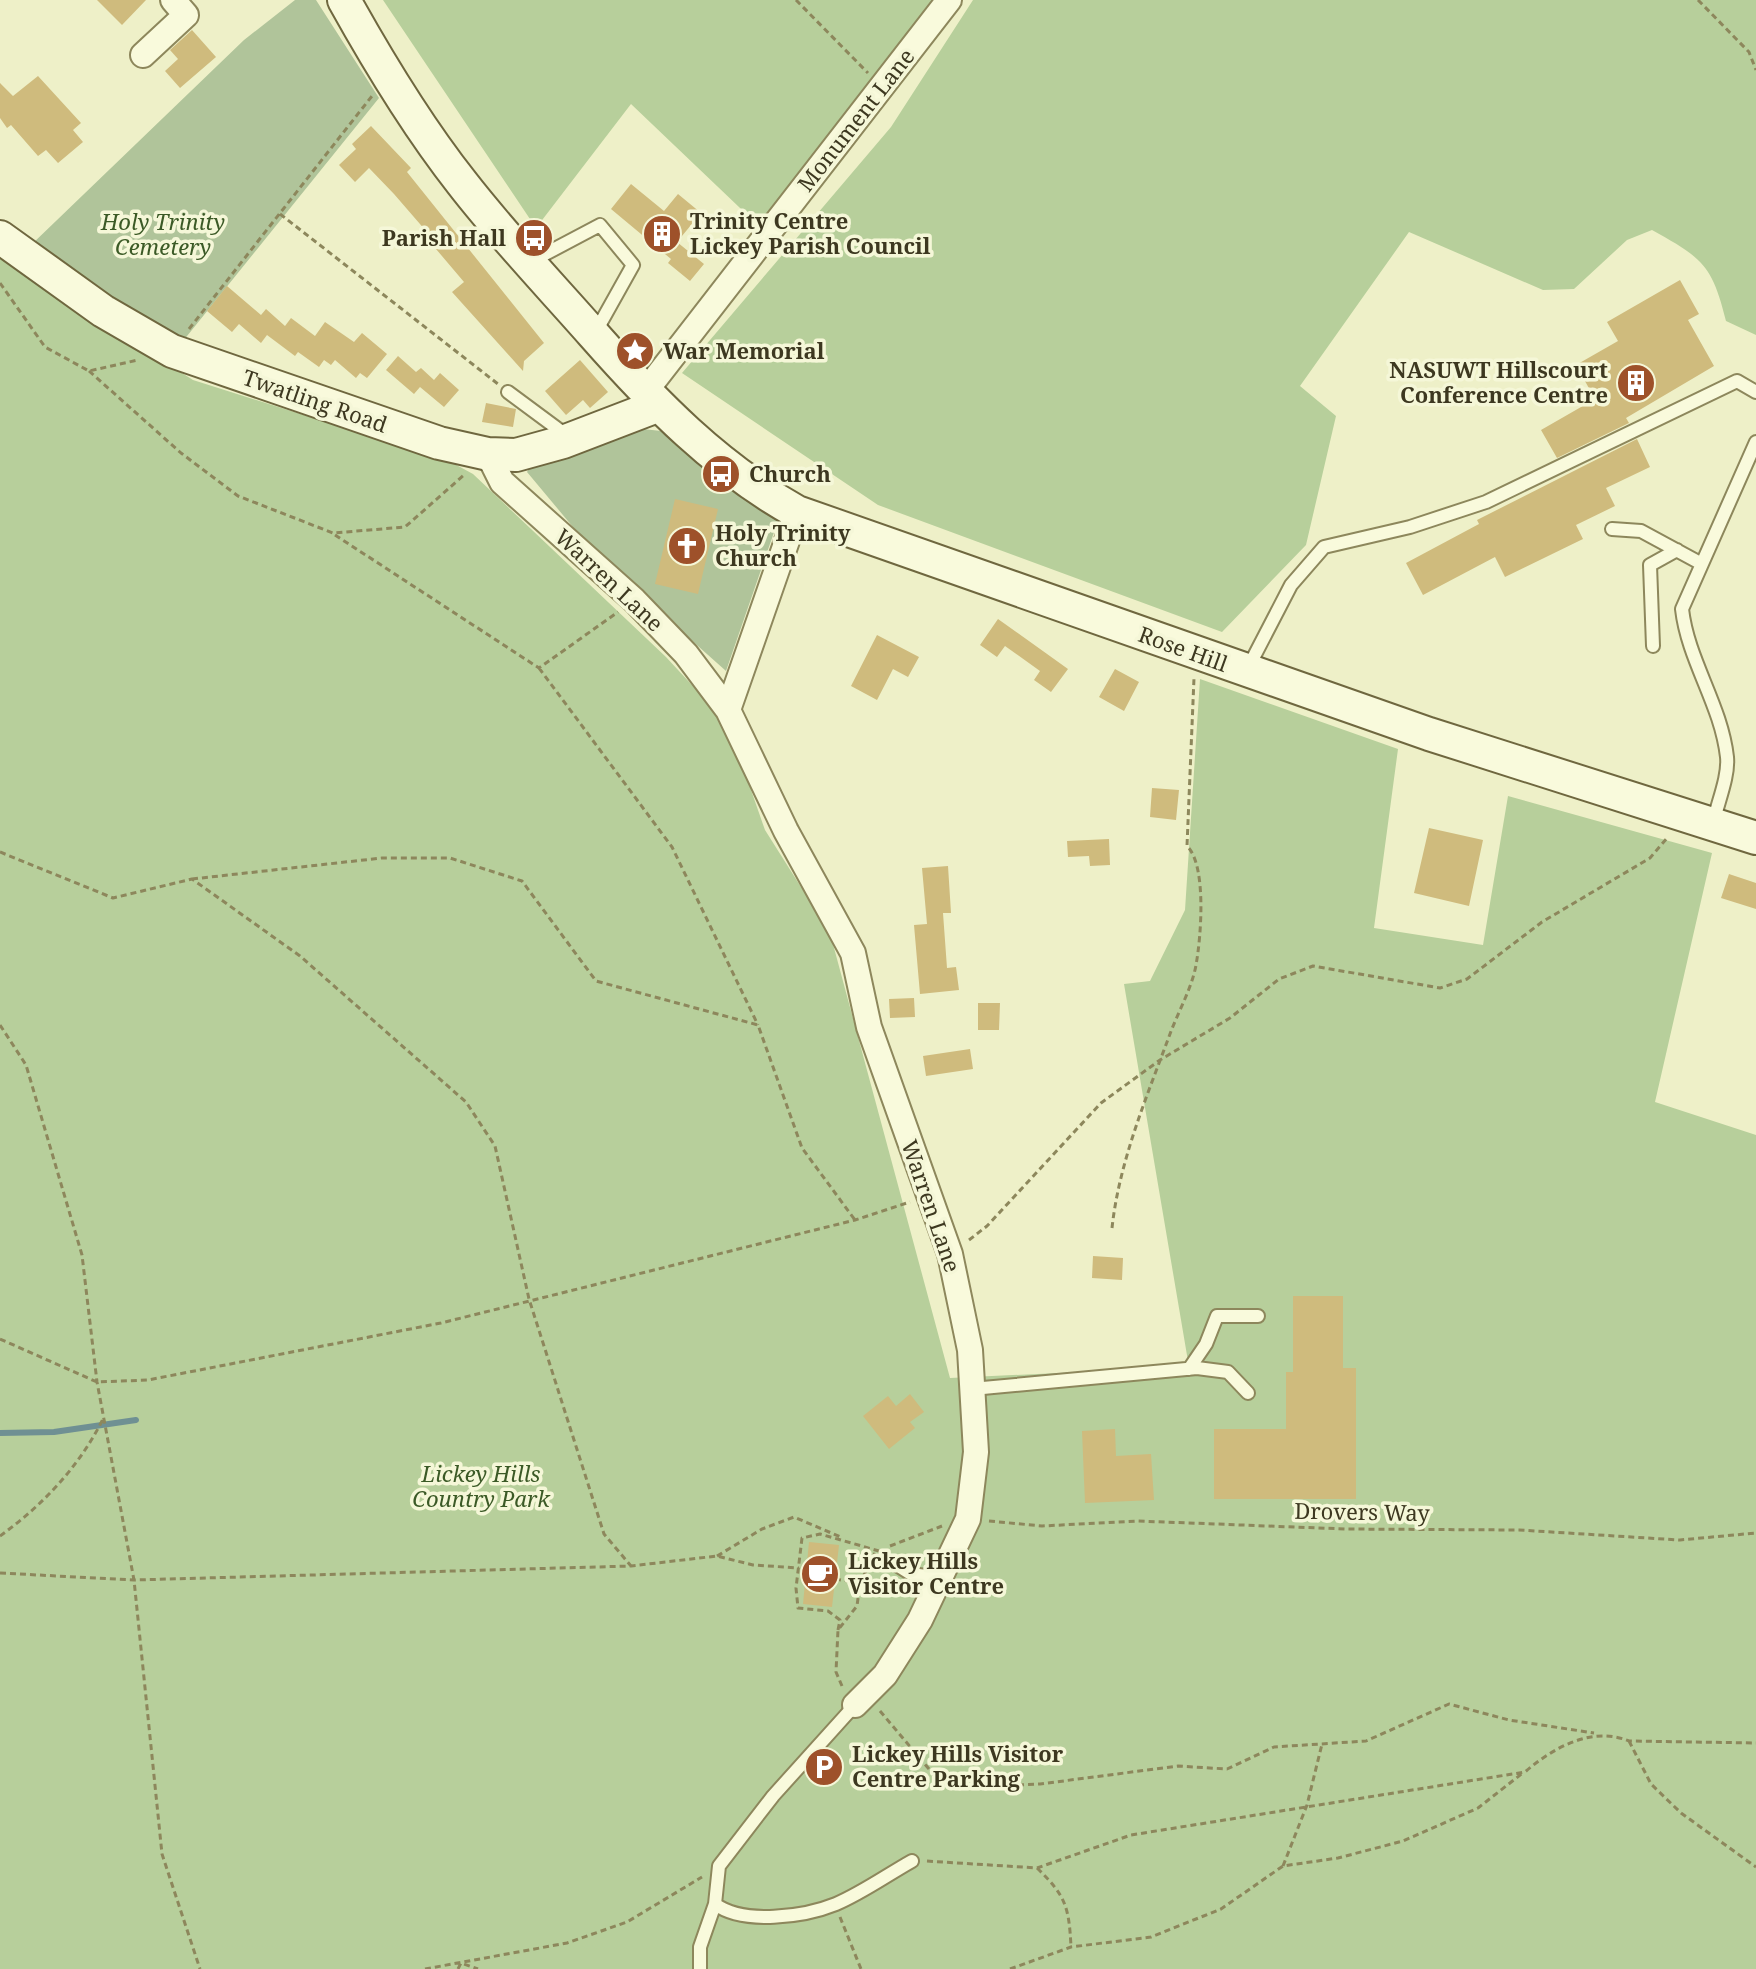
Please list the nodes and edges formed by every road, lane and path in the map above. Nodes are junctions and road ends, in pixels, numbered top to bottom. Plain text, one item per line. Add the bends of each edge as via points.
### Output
1 (173, 0) edge
2 (344, 0) edge
3 (796, 0) edge
4 (949, 0) edge
5 (1698, 0) edge
6 (143, 55) dead end
7 (1756, 70) edge
8 (387, 77) junction
9 (882, 87) junction
10 (280, 214) junction
11 (0, 237) edge
12 (528, 263) junction
13 (0, 283) edge
14 (594, 335) junction
15 (172, 351) junction
16 (89, 371) junction
17 (508, 392) joint
18 (1756, 392) edge
19 (651, 399) junction
20 (571, 439) junction
21 (1756, 442) edge
22 (488, 454) junction
23 (797, 512) junction
24 (1612, 529) dead end
25 (333, 533) junction
26 (1677, 550) junction
27 (1702, 564) junction
28 (634, 600) junction
29 (1653, 646) dead end
30 (1200, 655) junction
31 (539, 668) junction
32 (1246, 672) junction
33 (728, 710) junction
34 (1699, 820) junction
35 (1756, 838) edge
36 (0, 852) edge
37 (192, 879) junction
38 (0, 1025) edge
39 (758, 1025) junction
40 (1160, 1060) junction
41 (929, 1196) junction
42 (855, 1220) junction
43 (1112, 1228) dead end
44 (950, 1254) junction
45 (529, 1299) junction
46 (1258, 1316) dead end
47 (0, 1339) edge
48 (1189, 1369) junction
49 (97, 1382) junction
50 (972, 1389) junction
51 (1248, 1393) dead end
52 (104, 1417) junction
53 (968, 1519) junction
54 (1756, 1533) edge
55 (0, 1536) edge
56 (854, 1542) junction
57 (875, 1552) junction
58 (717, 1556) junction
59 (892, 1562) joint
60 (631, 1566) junction
61 (799, 1568) junction
62 (0, 1573) edge
63 (941, 1578) junction
64 (835, 1579) dead end
65 (134, 1580) junction
66 (860, 1583) junction
67 (838, 1630) junction
68 (862, 1699) junction
69 (1594, 1733) junction
70 (1629, 1741) junction
71 (1756, 1743) edge
72 (1322, 1744) junction
73 (1525, 1772) junction
74 (1307, 1805) junction
75 (912, 1861) joint
76 (719, 1866) junction
77 (1283, 1866) junction
78 (1756, 1867) edge
79 (1037, 1868) junction
80 (715, 1904) junction
81 (835, 1904) junction
82 (1071, 1947) junction
83 (461, 1963) junction
84 (200, 1969) edge
85 (425, 1969) edge
86 (458, 1969) edge
87 (478, 1969) edge
88 (700, 1969) edge
89 (861, 1969) edge
90 (1010, 1969) edge

1 - 6 street via 186,15
2 - 8 main road, Rose Hill
3 - 9 path
4 - 9 street, Monument Lane
5 - 7 path via 1749,52
8 - 10 path
8 - 12 main road, Rose Hill via 460,182
9 - 19 street, Monument Lane
10 - 15 path
10 - 17 path
11 - 15 main road, Twatling Road via 103,311
12 - 14 main road, Rose Hill
12 - 14 lane via 600,225 633,265
13 - 16 path via 45,347
14 - 19 main road, Rose Hill
15 - 16 path
15 - 22 main road, Twatling Road via 379,424
16 - 25 path via 238,496
17 - 20 lane
18 - 32 lane via 1737,381 1486,502 1324,547 1291,585
19 - 20 main road, Twatling Road
19 - 23 main road, Rose Hill via 762,493
20 - 22 main road, Twatling Road via 516,455
21 - 27 lane
22 - 25 path via 405,527
22 - 28 street, Warren Lane via 502,482
23 - 30 main road, Rose Hill
23 - 33 street
24 - 26 lane via 1641,531
25 - 31 path
26 - 27 lane
26 - 29 lane via 1650,565
27 - 34 lane via 1682,609 1685,634 1715,704 1727,760
28 - 31 path
28 - 33 street, Warren Lane via 686,654
30 - 32 main road, Rose Hill
30 - 40 path via 1194,676 1187,846 1195,854 1200,884 1196,966
31 - 39 path via 672,847
32 - 34 main road, Rose Hill
33 - 41 street, Warren Lane via 853,953 869,1027
34 - 35 main road, Rose Hill
34 - 40 path via 1650,858 1542,922 1467,979 1440,988 1313,966 1300,969
36 - 37 path via 113,898
37 - 39 path via 382,858 450,858 522,881 596,981
37 - 45 path via 300,956 466,1102 495,1146
38 - 49 path via 26,1065 82,1255
39 - 42 path via 802,1148
40 - 43 path via 1115,1199
40 - 44 path via 1101,1103 987,1226
41 - 42 path
41 - 44 street, Warren Lane
42 - 45 path
44 - 50 street, Warren Lane via 961,1293
45 - 49 path via 441,1323 148,1380
45 - 60 path via 604,1534
46 - 48 lane via 1217,1316
47 - 49 path
48 - 50 lane
48 - 51 lane via 1228,1372
49 - 52 path
50 - 53 street, Warren Lane via 976,1452
52 - 55 path via 77,1463 29,1515
52 - 65 path
53 - 54 path, Drovers Way via 1042,1526 1138,1521 1519,1530 1680,1540
53 - 57 path via 922,1531
53 - 63 street, Warren Lane
56 - 57 path
56 - 58 path via 794,1517
56 - 61 path via 820,1534 802,1538
57 - 59 path
57 - 66 path
58 - 60 path
58 - 61 path
59 - 63 lane via 911,1574
60 - 65 path
61 - 67 path via 798,1608 828,1611 840,1620
62 - 65 path
63 - 68 street, Warren Lane via 892,1664
64 - 66 path
65 - 84 path via 162,1854
66 - 67 path via 857,1606
67 - 68 path via 836,1672 847,1698
68 - 72 path via 934,1775 966,1787 1040,1784 1178,1766 1227,1769 1274,1747
68 - 76 lane via 773,1796
69 - 70 path
69 - 72 path via 1449,1704 1366,1741
69 - 73 path via 1541,1758
70 - 71 path
70 - 78 path via 1651,1784 1681,1813
72 - 74 path
73 - 74 path
73 - 77 path via 1478,1808 1403,1841
74 - 77 path
74 - 79 path via 1131,1835
75 - 79 path
75 - 81 lane
76 - 80 lane
76 - 83 path via 627,1922 567,1943
77 - 82 path via 1221,1909 1151,1937
79 - 82 path via 1069,1910
80 - 81 lane via 727,1913 757,1915 797,1914
80 - 88 lane via 700,1947
81 - 89 path
82 - 90 path
83 - 85 path
83 - 86 path
83 - 87 path

